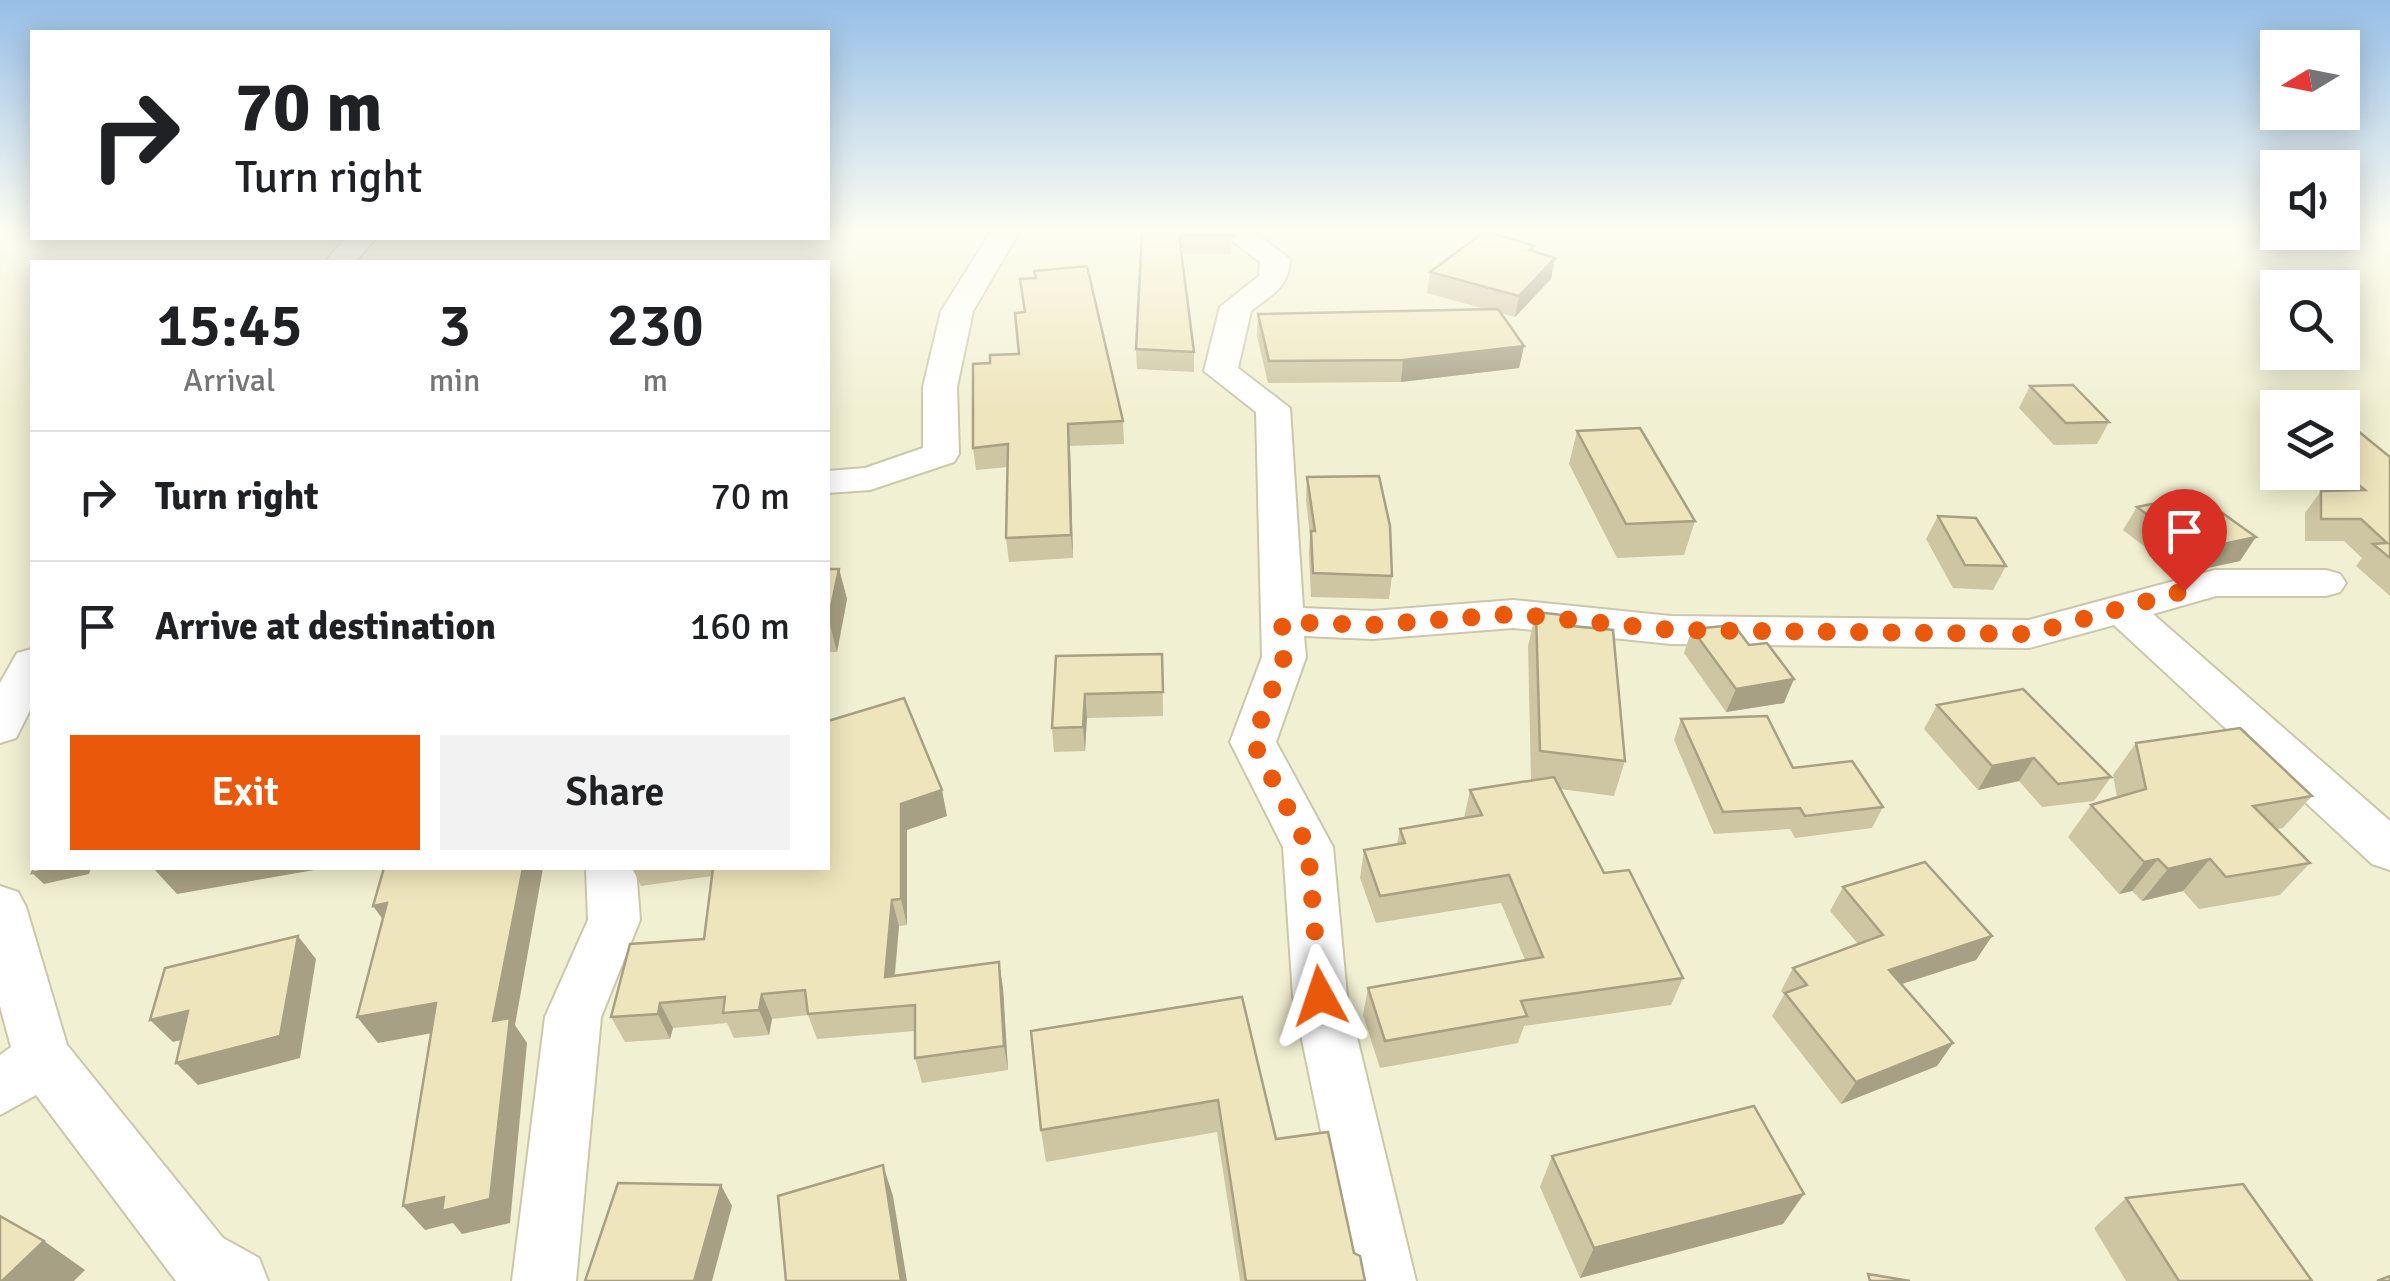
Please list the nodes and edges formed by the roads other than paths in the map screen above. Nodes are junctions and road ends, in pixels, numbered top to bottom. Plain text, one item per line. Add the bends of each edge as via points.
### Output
1 (968, 292) edge
2 (1256, 292) edge
3 (830, 482) edge
4 (2326, 584) dead end
5 (2122, 609) junction
6 (1282, 622) junction
7 (30, 668) edge
8 (0, 726) edge
9 (2390, 850) edge
10 (612, 870) edge
11 (0, 908) edge
12 (21, 1073) edge
13 (236, 1281) edge
14 (544, 1281) edge
15 (1384, 1281) edge

1 - 3 street via 956,311 940,387 940,454 870,479
2 - 6 street via 1236,306 1221,371 1273,408
4 - 5 street via 2215,582
5 - 6 street via 2029,634 1671,630 1514,614 1372,625
5 - 9 street
6 - 15 street via 1284,657 1253,742 1308,847 1320,996
7 - 8 street
10 - 14 street via 614,920 573,1017
11 - 12 street
12 - 13 street via 200,1260

